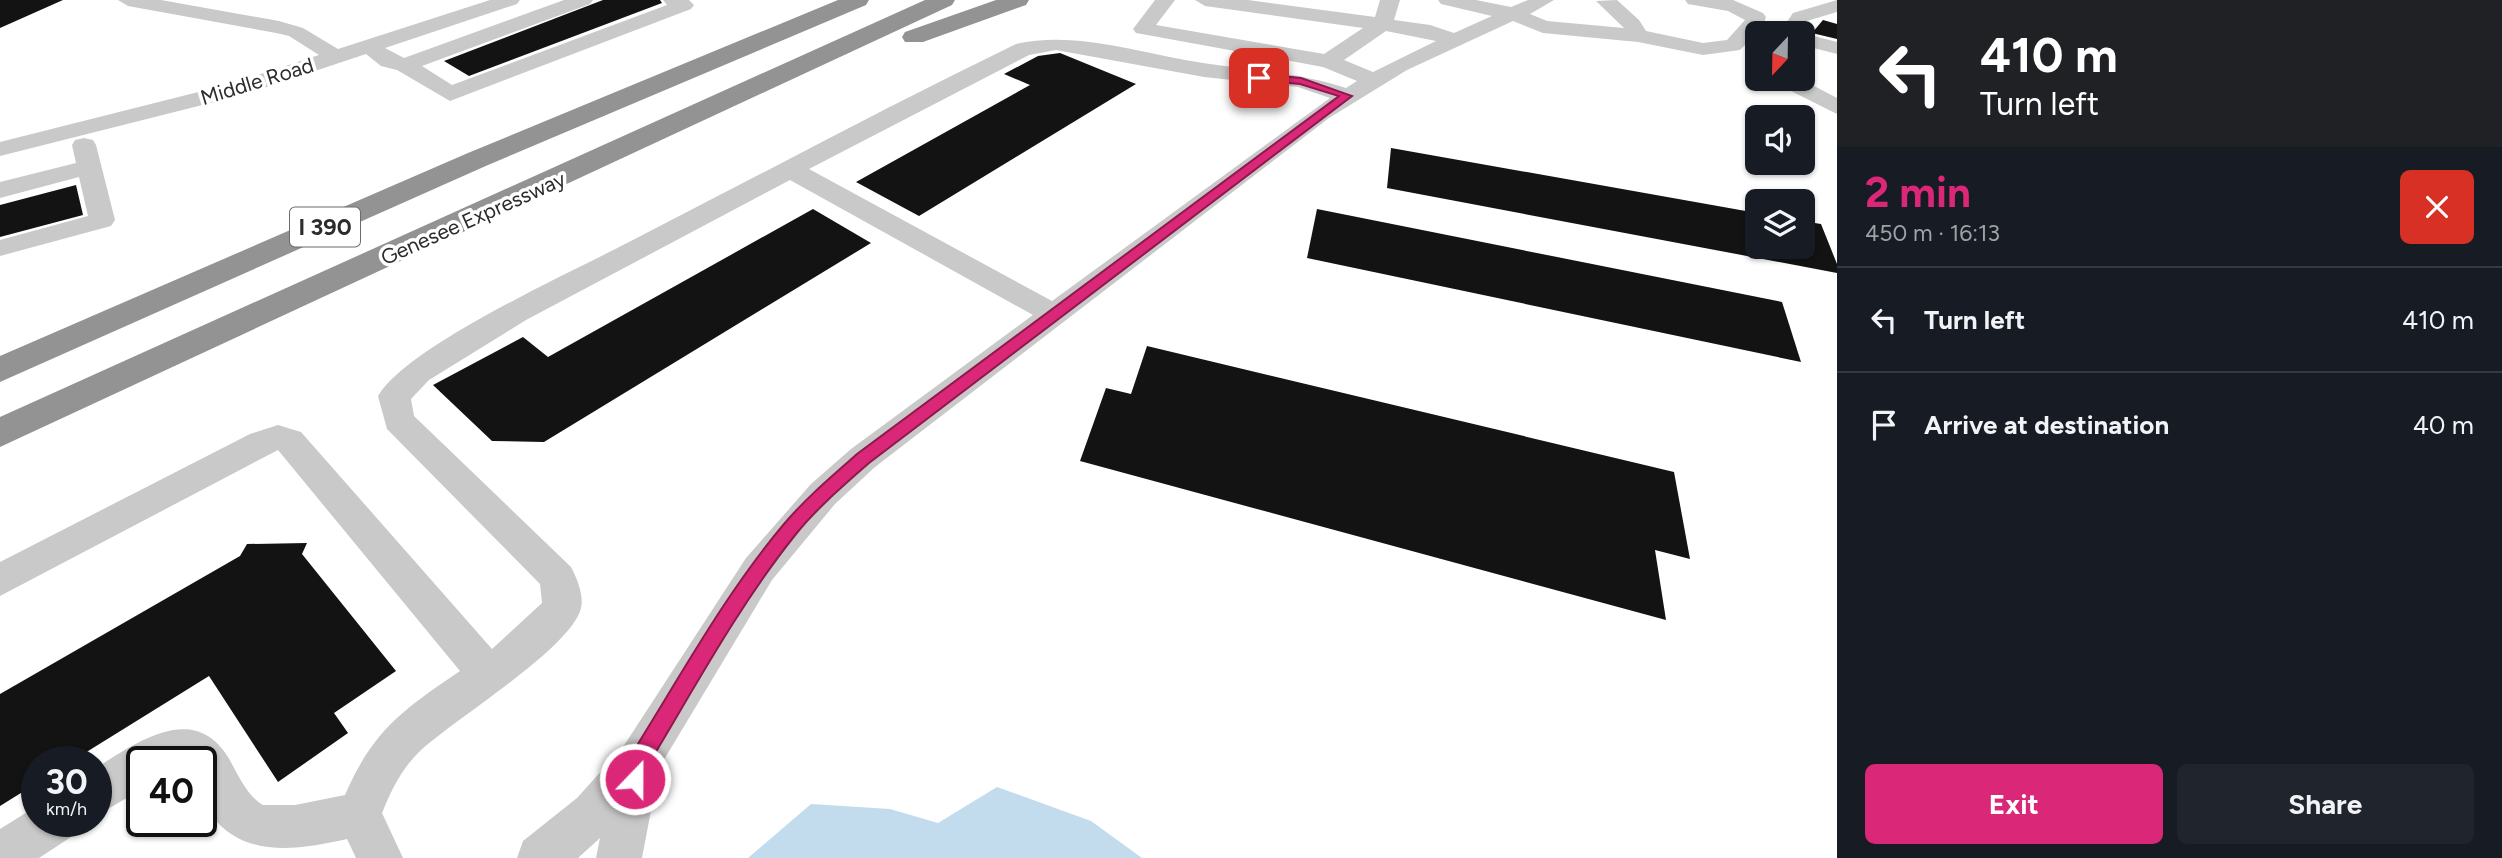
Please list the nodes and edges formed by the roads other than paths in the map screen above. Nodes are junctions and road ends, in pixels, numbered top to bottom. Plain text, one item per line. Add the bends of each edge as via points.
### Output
1 (128, 0) edge
2 (583, 0) edge
3 (673, 0) edge
4 (803, 0) edge
5 (858, 0) edge
6 (944, 0) edge
7 (1018, 0) edge
8 (1165, 0) edge
9 (1205, 0) edge
10 (1390, 0) edge
11 (1448, 0) edge
12 (1544, 0) edge
13 (1604, 0) edge
14 (1695, 0) edge
15 (494, 2) edge
16 (1833, 7) edge
17 (1513, 14) junction
18 (1797, 21) edge
19 (1383, 24) junction
20 (1638, 36) junction
21 (1454, 40) junction
22 (1815, 42) edge
23 (369, 46) junction
24 (1837, 48) edge
25 (336, 57) junction
26 (1328, 61) junction
27 (405, 65) junction
28 (1374, 79) junction
29 (1807, 91) edge
30 (1347, 96) junction
31 (1837, 107) edge
32 (81, 129) junction
33 (0, 149) edge
34 (478, 159) junction
35 (599, 161) junction
36 (89, 167) junction
37 (792, 170) junction
38 (0, 190) edge
39 (0, 248) edge
40 (1054, 314) junction
41 (0, 370) edge
42 (0, 433) edge
43 (0, 580) edge
44 (489, 675) junction
45 (639, 762) junction
46 (217, 780) edge
47 (359, 814) junction
48 (30, 837) edge
49 (0, 856) edge
50 (380, 858) edge
51 (541, 858) edge
52 (618, 858) edge

1 - 25 street via 279,27
2 - 27 street
3 - 27 street via 684,5 450,94
4 - 34 highway
5 - 34 highway, Genesee Expressway / I 390
6 - 35 highway, Genesee Expressway / I 390
7 - 35 highway via 883,48
8 - 26 street via 1143,29
9 - 19 street
10 - 19 street
11 - 17 street
12 - 17 street
13 - 20 street via 1632,24
14 - 20 street via 1748,11 1756,18 1755,24 1732,46 1720,49
15 - 23 street, Middle Road
16 - 18 street
17 - 20 street via 1543,27
17 - 21 street
19 - 21 street
19 - 26 street
21 - 28 street
22 - 24 street
23 - 25 street, Middle Road
23 - 27 street via 389,61
25 - 32 street, Middle Road via 237,89
26 - 28 street
28 - 30 street
29 - 31 street
30 - 37 street via 1301,81 1039,44 958,81
30 - 40 street
32 - 33 street, Middle Road
32 - 36 street
34 - 41 highway, Genesee Expressway / I 390
35 - 42 highway, Genesee Expressway / I 390
36 - 38 street
36 - 39 street via 102,220
37 - 40 street
37 - 44 street via 516,313 418,372 394,396 399,421 558,578 562,607 541,635
40 - 45 street via 863,458 790,528 730,611
43 - 44 street via 278,437 289,441
44 - 47 street via 401,741 375,775
45 - 51 street via 583,823
45 - 52 street
46 - 47 street via 239,816 257,826 279,828
47 - 50 street
48 - 49 street

